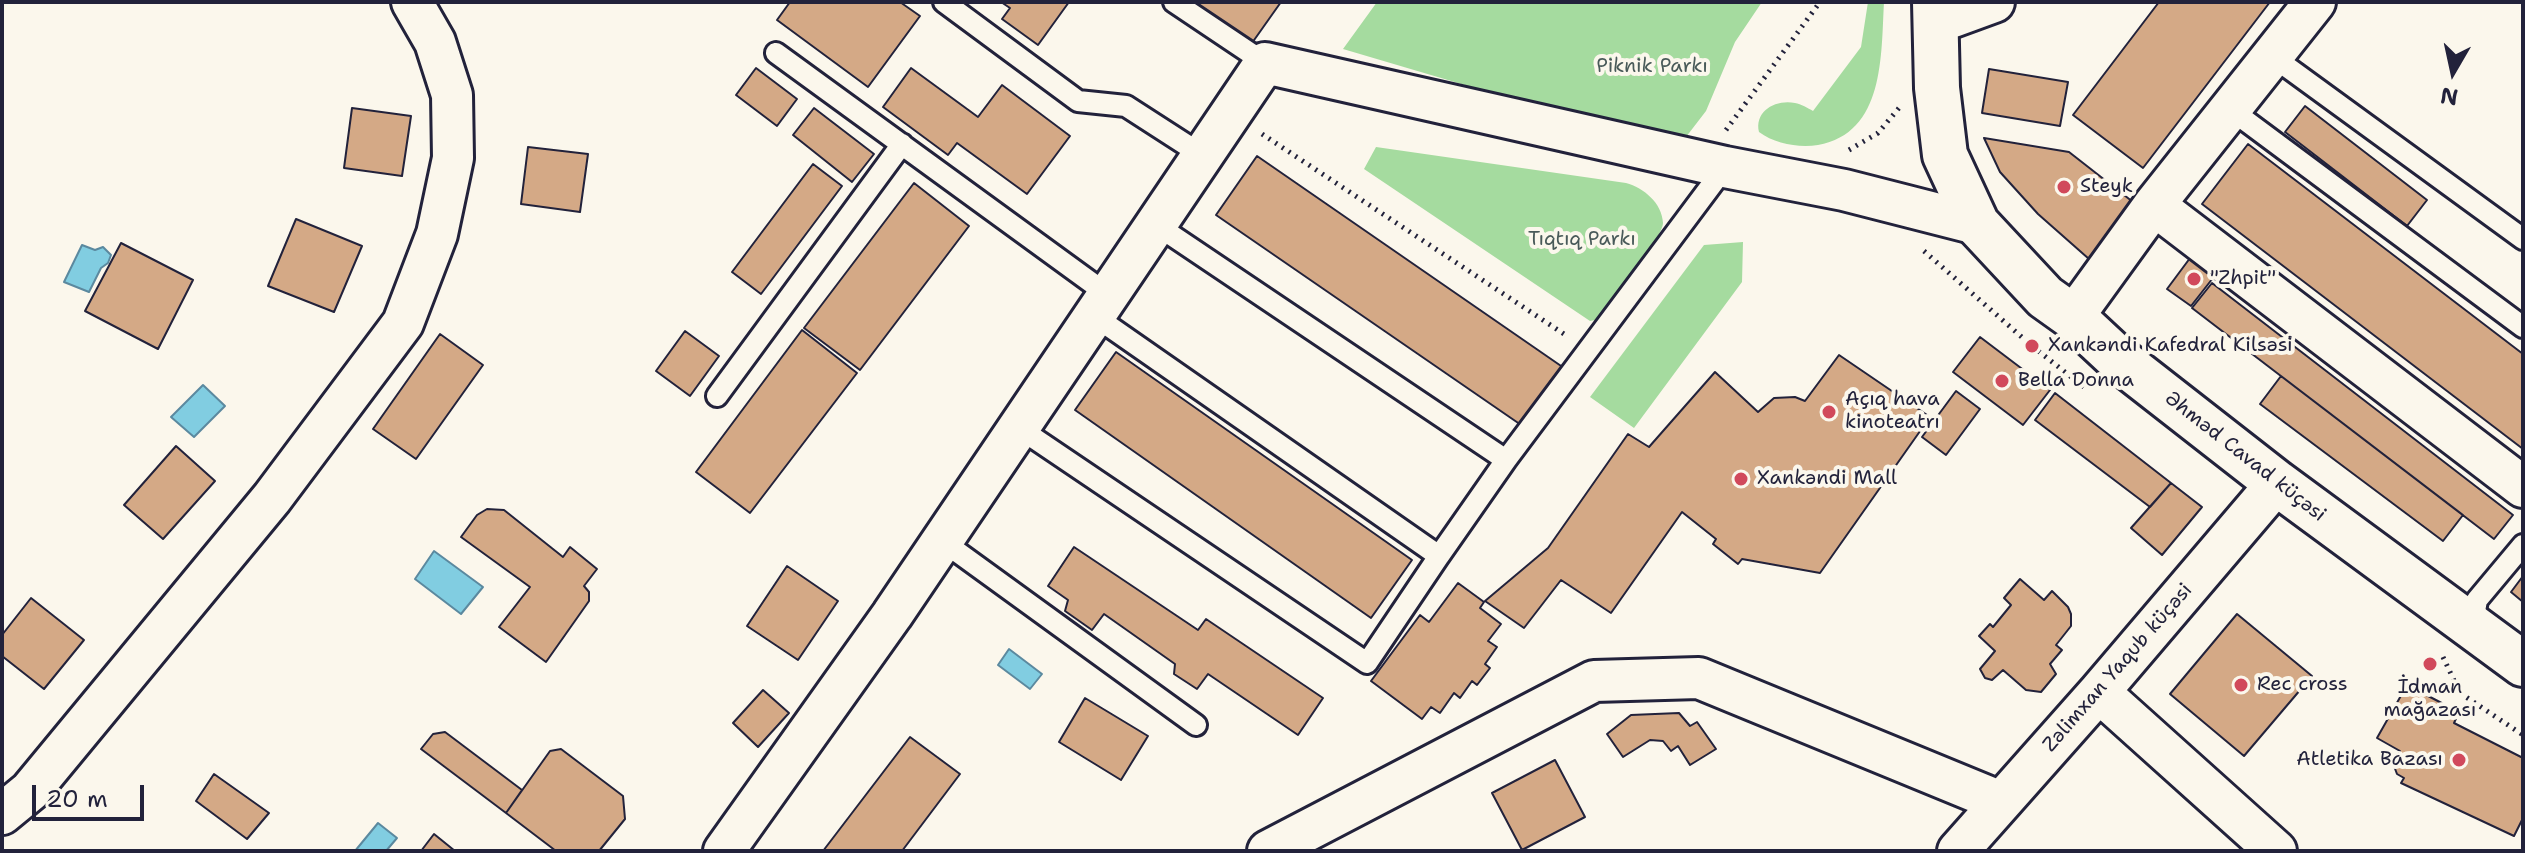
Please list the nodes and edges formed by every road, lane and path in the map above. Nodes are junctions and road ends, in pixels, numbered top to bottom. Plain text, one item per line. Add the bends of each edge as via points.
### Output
1 (412, 2) edge
2 (944, 2) edge
3 (1174, 2) edge
4 (1820, 2) edge
5 (1994, 2) edge
6 (2315, 2) edge
7 (1944, 10) edge
8 (776, 53) dead end
9 (2272, 56) junction
10 (1265, 63) junction
11 (1903, 102) dead end
12 (2230, 109) junction
13 (1230, 112) junction
14 (902, 144) junction
15 (1730, 153) junction
16 (1845, 153) dead end
17 (1202, 155) junction
18 (2154, 205) junction
19 (1155, 224) junction
20 (1977, 224) junction
21 (2523, 239) edge
22 (1100, 305) junction
23 (2073, 317) junction
24 (2523, 327) edge
25 (1588, 350) junction
26 (717, 396) dead end
27 (1019, 428) junction
28 (1506, 460) junction
29 (2277, 483) junction
30 (2523, 487) edge
31 (941, 540) junction
32 (2523, 545) edge
33 (1439, 556) junction
34 (2472, 628) junction
35 (2523, 664) edge
36 (2099, 692) junction
37 (1196, 725) dead end
38 (2001, 802) junction
39 (2, 814) edge
40 (724, 851) edge
41 (1268, 851) edge
42 (1958, 851) edge
43 (2276, 851) edge

1 - 39 street via 435,42 452,95 453,158 437,234 403,323 272,498 30,791
2 - 17 lane via 1078,101 1126,106
3 - 10 lane
4 - 15 path via 1721,136
5 - 7 street
6 - 9 street
7 - 20 street, Əhməd Cavad küçəsi via 1937,88 1945,155
8 - 14 lane
9 - 12 street
9 - 21 lane
10 - 13 street
10 - 15 street
11 - 16 path via 1878,133
12 - 18 street
12 - 24 lane
13 - 17 street
13 - 25 path
14 - 22 lane
14 - 26 lane
15 - 20 street via 1844,190
15 - 25 lane
17 - 19 street
18 - 23 street
18 - 30 street
19 - 22 street
19 - 28 lane
20 - 23 street, Əhməd Cavad küçəsi via 2045,297
22 - 27 street
22 - 33 lane
23 - 29 street, Əhməd Cavad küçəsi via 2117,358
25 - 28 lane
27 - 31 street
27 - 33 lane via 1367,663
28 - 33 lane
29 - 34 street, Əhməd Cavad küçəsi
29 - 36 street, Zəlimxan Yaqub küçəsi
31 - 37 lane
31 - 40 street
32 - 34 lane via 2477,600
34 - 35 street, Əhməd Cavad küçəsi
36 - 38 street, Zəlimxan Yaqub küçəsi
36 - 43 street
38 - 41 street via 1699,678 1594,681
38 - 42 street, Zəlimxan Yaqub küçəsi

